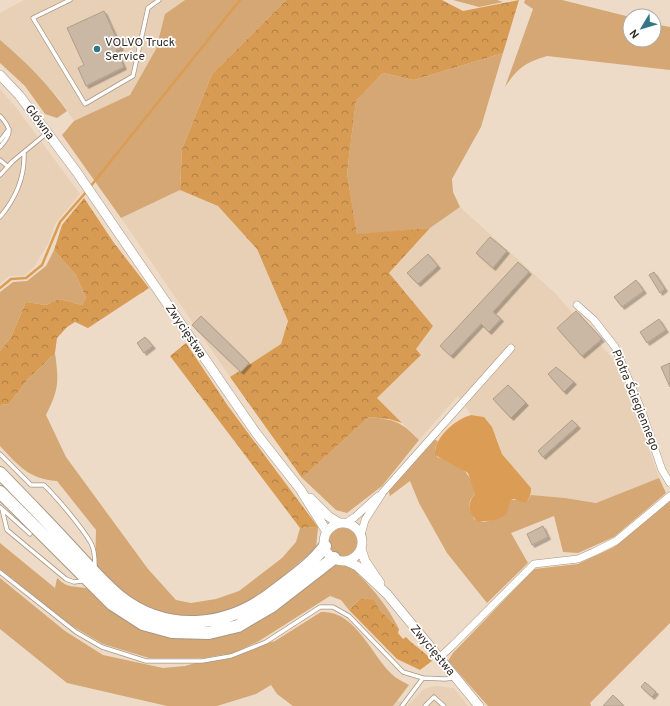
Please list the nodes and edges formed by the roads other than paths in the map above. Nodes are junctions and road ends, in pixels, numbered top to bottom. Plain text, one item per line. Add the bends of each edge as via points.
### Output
1 (70, 0) edge
2 (159, 0) edge
3 (0, 75) edge
4 (0, 116) edge
5 (9, 129) junction
6 (48, 132) junction
7 (0, 140) edge
8 (0, 147) edge
9 (24, 153) junction
10 (0, 160) edge
11 (7, 166) junction
12 (76, 171) joint
13 (0, 175) edge
14 (0, 217) edge
15 (577, 305) dead end
16 (511, 348) dead end
17 (0, 454) edge
18 (0, 473) edge
19 (670, 483) edge
20 (300, 489) junction
21 (0, 492) edge
22 (383, 492) junction
23 (670, 496) edge
24 (1, 508) edge
25 (343, 523) junction
26 (327, 532) junction
27 (30, 534) dead end
28 (361, 535) junction
29 (325, 546) junction
30 (360, 549) junction
31 (334, 558) junction
32 (346, 560) junction
33 (95, 567) dead end
34 (0, 572) edge
35 (82, 581) dead end
36 (387, 594) junction
37 (439, 658) junction
38 (422, 678) junction
39 (455, 678) junction
40 (402, 706) edge
41 (425, 706) edge
42 (444, 706) edge
43 (479, 706) edge

1 - 2 lane via 33,18 85,104 133,76 148,8
3 - 6 main road, Główna
4 - 5 lane
5 - 7 lane
5 - 8 lane via 9,136
6 - 9 lane
6 - 12 main road, Główna
9 - 11 lane
9 - 14 lane via 20,186
10 - 11 lane
11 - 13 lane
12 - 20 main road, Zwycięstwa via 256,433
15 - 19 street, Piotra Ściegiennego via 594,320 615,347 641,408 662,470
16 - 22 street
17 - 33 lane via 31,485 44,485 52,494 91,544
18 - 29 highway via 109,587 132,606 164,620 196,623 240,613 267,597 295,575
20 - 25 main road, Zwycięstwa via 328,516
20 - 26 main road, Zwycięstwa
21 - 31 highway via 112,604 143,624 172,632 208,633 238,626 272,606
22 - 25 street via 356,517
22 - 28 street via 364,522
23 - 37 street via 616,541 578,559 534,564
24 - 27 lane
24 - 35 lane via 7,530 66,579
25 - 26 main road via 332,526
25 - 28 main road via 356,528
26 - 29 main road via 324,538
28 - 30 main road
29 - 31 main road
30 - 32 main road via 356,556
30 - 36 main road, Zwycięstwa
31 - 32 main road
32 - 36 main road, Zwycięstwa via 357,566
34 - 38 lane via 76,632 102,647 146,661 202,661 231,656 266,642 320,606 333,607 350,616 403,672
36 - 37 main road, Zwycięstwa
37 - 39 main road, Zwycięstwa
38 - 39 lane
38 - 40 lane
39 - 43 main road, Zwycięstwa
41 - 42 lane via 434,697

